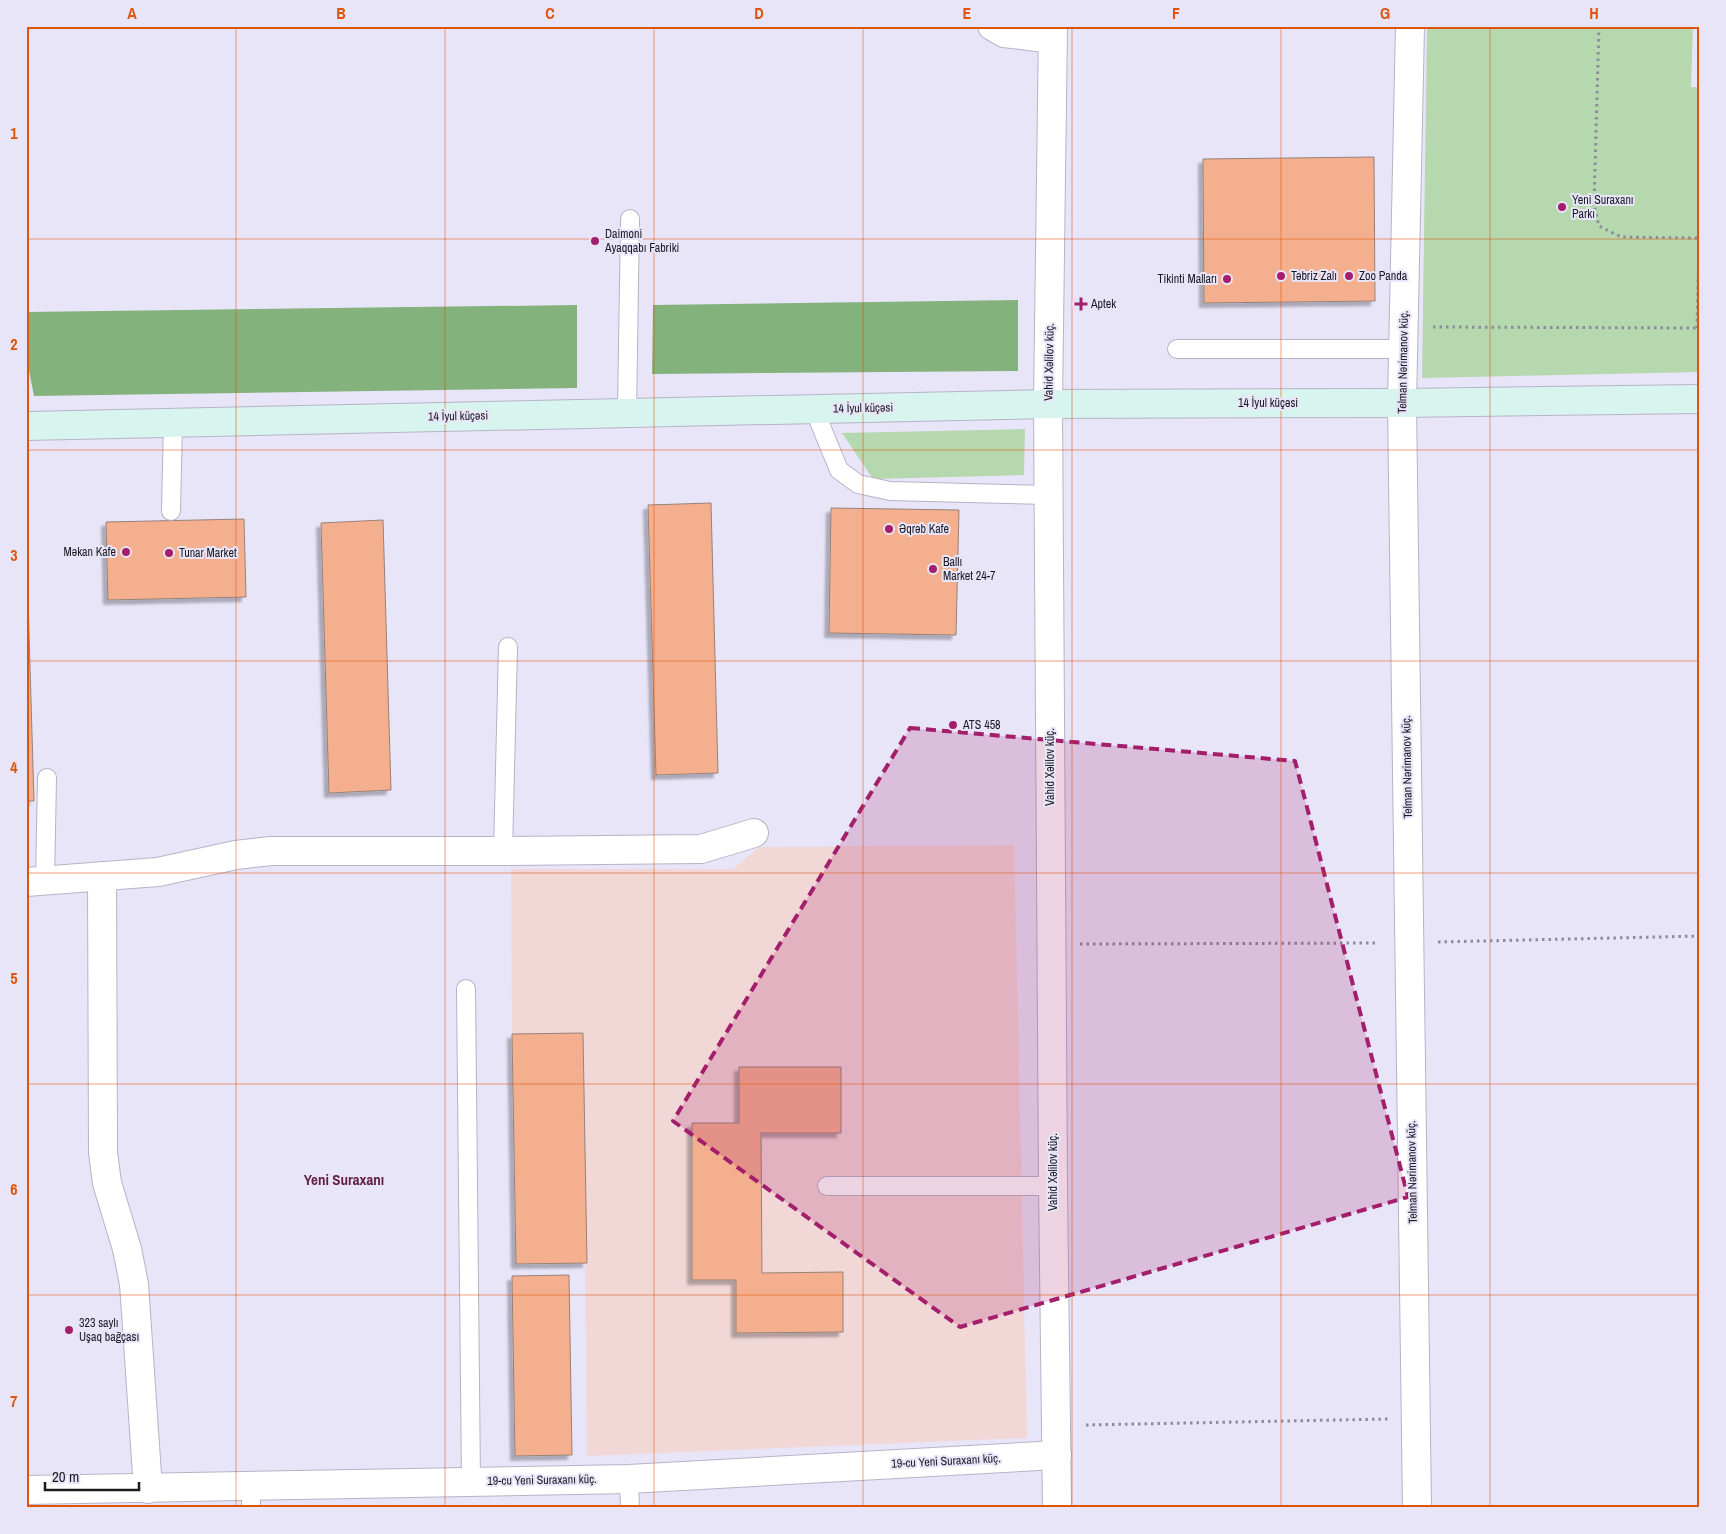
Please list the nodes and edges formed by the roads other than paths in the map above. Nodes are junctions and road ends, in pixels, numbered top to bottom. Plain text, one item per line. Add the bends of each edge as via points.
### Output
1 (992, 26) edge
2 (1410, 26) edge
3 (1052, 33) edge
4 (630, 219) dead end
5 (1178, 349) dead end
6 (1403, 349) junction
7 (1700, 398) edge
8 (1402, 403) junction
9 (1048, 404) junction
10 (814, 409) junction
11 (627, 413) junction
12 (173, 422) junction
13 (26, 426) edge
14 (1049, 495) junction
15 (171, 511) dead end
16 (508, 647) dead end
17 (47, 778) dead end
18 (754, 833) dead end
19 (503, 851) junction
20 (102, 876) junction
21 (36, 881) edge
22 (466, 989) dead end
23 (827, 1186) dead end
24 (1053, 1186) junction
25 (1057, 1456) junction
26 (629, 1479) junction
27 (471, 1482) junction
28 (148, 1489) junction
29 (26, 1490) edge
30 (251, 1497) edge
31 (630, 1508) edge
32 (1057, 1508) edge
33 (1417, 1508) edge

1 - 3 street via 1004,33
2 - 6 street, Telman Nərimanov küç.
3 - 9 street, Vahid Xəlilov küç.
4 - 11 lane
5 - 6 lane
6 - 8 street, Telman Nərimanov küç.
7 - 8 street, 14 İyul küçəsi
8 - 9 street, 14 İyul küçəsi
8 - 33 street, Telman Nərimanov küç.
9 - 10 street, 14 İyul küçəsi
9 - 14 street, Vahid Xəlilov küç.
10 - 11 street, 14 İyul küçəsi
10 - 14 lane via 839,470 858,484 890,491
11 - 12 street, 14 İyul küçəsi
12 - 13 street, 14 İyul küçəsi
12 - 15 lane
14 - 24 street, Vahid Xəlilov küç.
16 - 19 lane
17 - 21 lane
18 - 19 street via 701,849
19 - 20 street via 271,851 158,872
20 - 21 street
20 - 28 street via 103,1152 107,1182 134,1284
22 - 27 lane
23 - 24 lane
24 - 25 street, Vahid Xəlilov küç.
25 - 26 street, 19-cu Yeni Suraxanı küç.
25 - 32 street, Vahid Xəlilov küç.
26 - 27 street, 19-cu Yeni Suraxanı küç.
26 - 31 lane
27 - 30 street, 19-cu Yeni Suraxanı küç.
28 - 29 street, 19-cu Yeni Suraxanı küç.
28 - 30 street, 19-cu Yeni Suraxanı küç.

